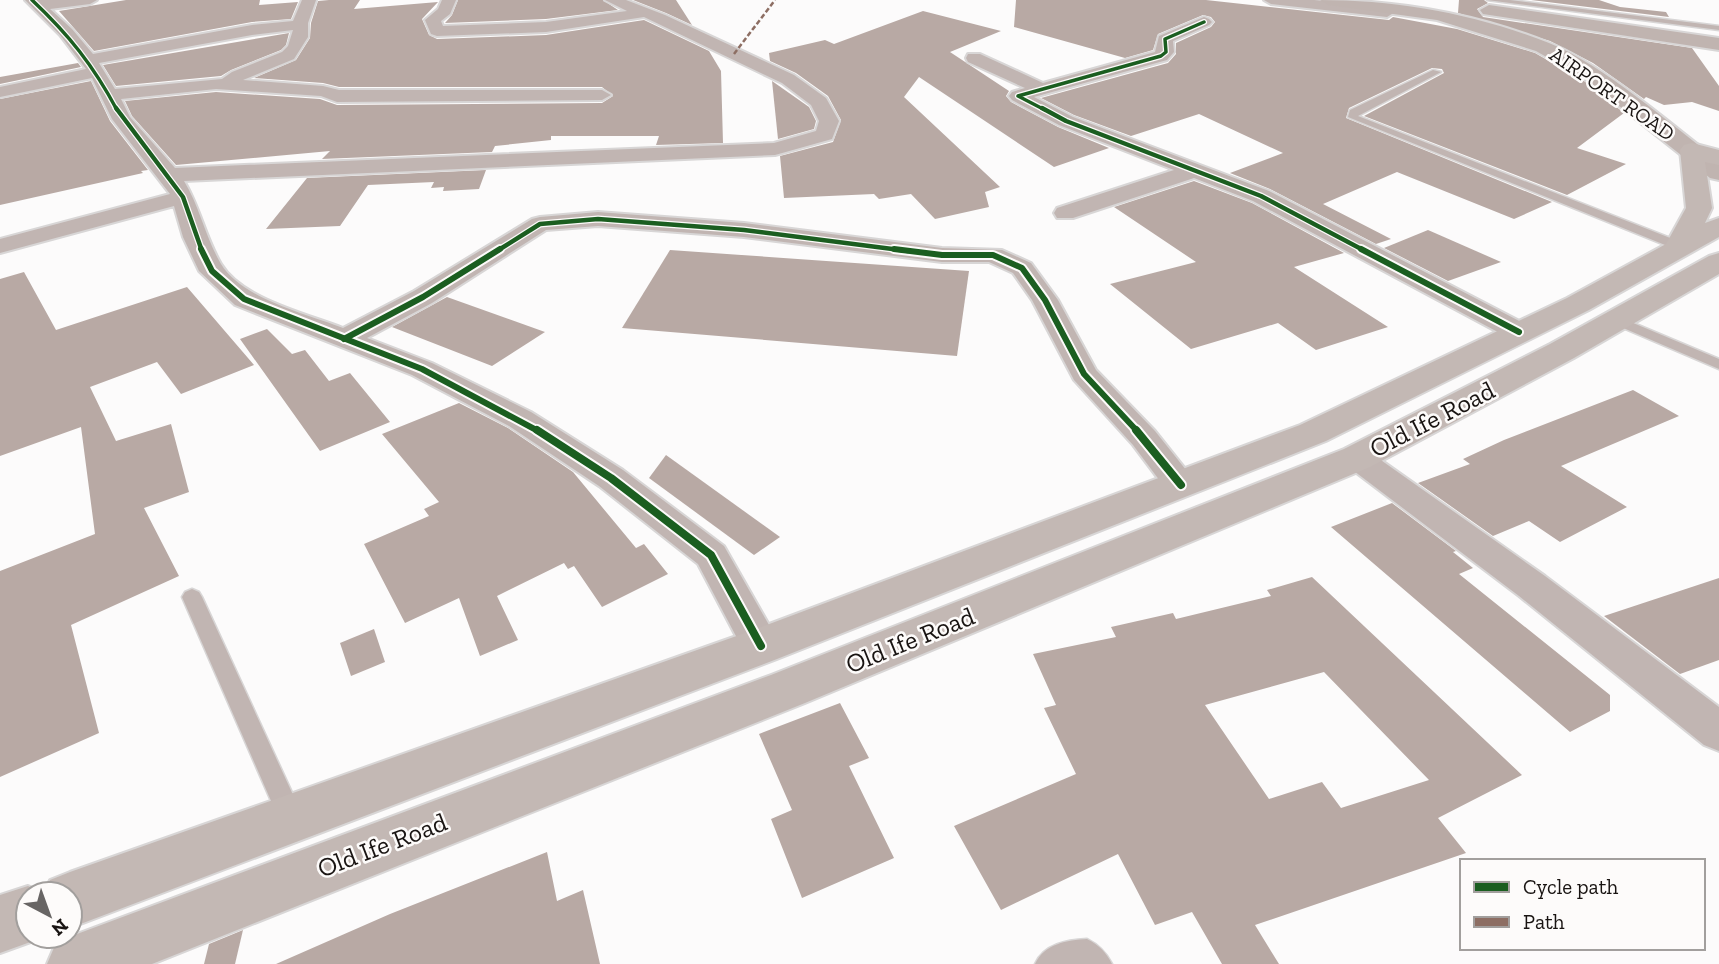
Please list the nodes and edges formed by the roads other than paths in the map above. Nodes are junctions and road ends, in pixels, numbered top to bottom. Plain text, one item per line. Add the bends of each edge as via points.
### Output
1 (90, 0) edge
2 (309, 0) edge
3 (449, 0) edge
4 (612, 0) edge
5 (1271, 0) edge
6 (1328, 0) edge
7 (1395, 0) edge
8 (1491, 0) edge
9 (35, 3) edge
10 (1547, 4) edge
11 (646, 13) junction
12 (1519, 13) junction
13 (1454, 19) junction
14 (1204, 22) dead end
15 (300, 25) junction
16 (1719, 28) edge
17 (1496, 30) junction
18 (1719, 44) edge
19 (974, 58) dead end
20 (1436, 72) dead end
21 (98, 75) junction
22 (223, 85) junction
23 (1039, 88) junction
24 (0, 92) edge
25 (602, 95) dead end
26 (1692, 150) junction
27 (1719, 158) edge
28 (1196, 170) junction
29 (1719, 173) edge
30 (176, 186) junction
31 (1065, 213) dead end
32 (1719, 226) edge
33 (0, 246) edge
34 (1679, 246) junction
35 (1719, 262) edge
36 (1619, 321) junction
37 (1519, 332) junction
38 (344, 339) junction
39 (1719, 364) edge
40 (1357, 458) junction
41 (1181, 485) junction
42 (192, 597) dead end
43 (761, 646) junction
44 (1719, 732) edge
45 (291, 818) junction
46 (84, 895) edge
47 (126, 953) edge
48 (77, 964) edge
49 (1049, 964) edge
50 (1098, 964) edge

1 - 9 street
2 - 15 street
3 - 11 street via 433,20 437,31 546,27
4 - 11 street
5 - 13 street
6 - 13 main road
7 - 12 main road
8 - 10 lane
9 - 21 street via 66,32
10 - 16 lane
11 - 30 street via 788,79 819,102 830,121 825,135 775,149
12 - 17 main road via 1497,20
12 - 18 main road, AIRPORT ROAD
13 - 17 main road
14 - 23 street via 1165,39 1166,52 1161,56
15 - 21 street via 252,30
15 - 22 street via 301,36 282,61 240,72
17 - 26 main road, AIRPORT ROAD via 1566,59
19 - 23 street
20 - 34 lane via 1354,112 1353,117
21 - 22 street
21 - 24 street
21 - 30 street via 122,119
22 - 25 street via 323,91 337,96
23 - 28 street via 1018,96 1066,121
26 - 27 main road
26 - 29 main road, AIRPORT ROAD
26 - 34 main road via 1699,208
28 - 31 street
28 - 37 street via 1261,196
30 - 33 street
30 - 38 street via 212,271 244,299
32 - 34 main road, Old Ife Road
34 - 37 main road, Old Ife Road
35 - 36 main road, Old Ife Road
36 - 39 lane
36 - 40 main road, Old Ife Road
37 - 41 main road, Old Ife Road via 1313,433
38 - 41 street via 540,225 598,219 744,230 942,256 993,255 1022,268 1045,300 1084,374
38 - 43 street via 422,369 520,419 611,478 711,555
40 - 44 street via 1532,586
40 - 47 main road, Old Ife Road
41 - 43 main road, Old Ife Road
42 - 45 lane
43 - 45 main road, Old Ife Road
45 - 46 main road, Old Ife Road
47 - 48 main road, Old Ife Road
49 - 50 lane via 1067,954 1087,953

